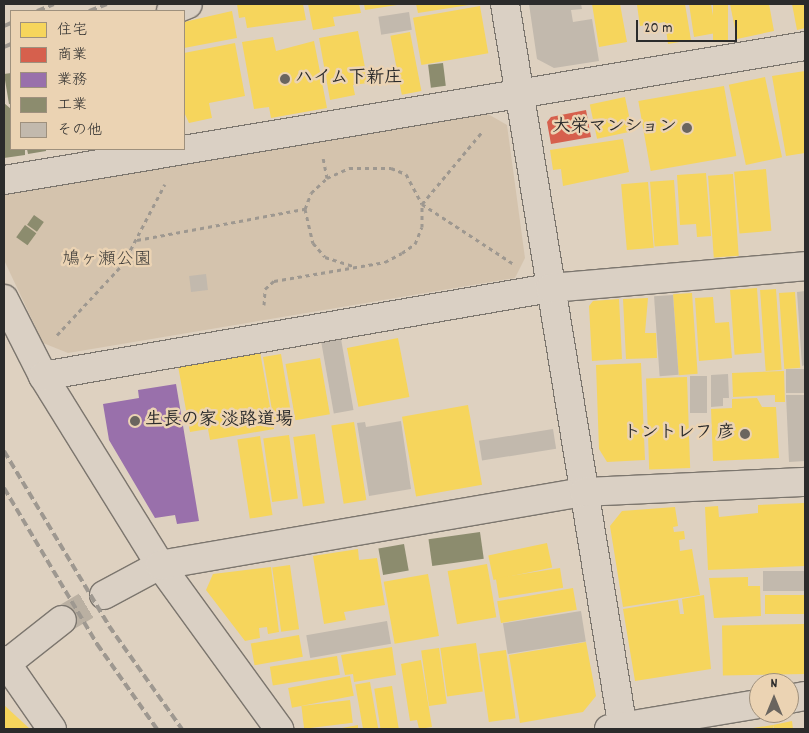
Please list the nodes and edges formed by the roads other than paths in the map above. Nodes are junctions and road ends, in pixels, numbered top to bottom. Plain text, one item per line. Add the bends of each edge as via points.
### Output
1 (188, 4) edge
2 (505, 4) edge
3 (173, 10) edge
4 (805, 46) edge
5 (520, 92) junction
6 (185, 149) edge
7 (179, 150) edge
8 (4, 180) edge
9 (805, 266) edge
10 (550, 288) junction
11 (4, 299) edge
12 (43, 376) junction
13 (805, 482) edge
14 (584, 492) junction
15 (160, 565) junction
16 (104, 595) tunnel mouth
17 (62, 620) tunnel mouth
18 (4, 663) edge
19 (749, 706) edge
20 (52, 729) edge
21 (280, 729) edge
22 (618, 729) edge

1 - 3 street
2 - 5 street
4 - 5 street
5 - 6 street
5 - 10 street
7 - 8 street
9 - 10 street
10 - 12 street
10 - 14 street
11 - 12 street
12 - 15 street
13 - 14 street
14 - 15 street
14 - 22 street
15 - 16 street
15 - 21 street
17 - 18 street
18 - 20 street
19 - 22 street

